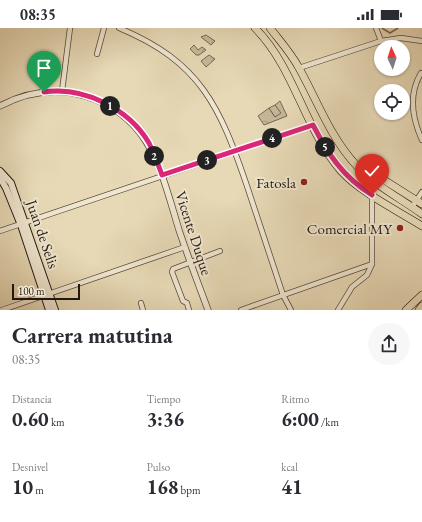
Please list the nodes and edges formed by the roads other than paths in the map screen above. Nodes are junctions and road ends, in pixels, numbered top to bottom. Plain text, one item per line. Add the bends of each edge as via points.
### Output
1 (70, 28) edge
2 (104, 28) edge
3 (119, 28) edge
4 (255, 28) edge
5 (270, 28) edge
6 (376, 28) edge
7 (381, 40) edge
8 (388, 40) edge
9 (422, 41) edge
10 (374, 43) edge
11 (98, 54) dead end
12 (299, 68) junction
13 (421, 73) edge
14 (62, 91) junction
15 (0, 106) edge
16 (313, 125) junction
17 (422, 140) edge
18 (234, 151) junction
19 (0, 171) edge
20 (162, 175) junction
21 (0, 178) edge
22 (422, 192) edge
23 (372, 195) junction
24 (414, 203) junction
25 (422, 204) edge
26 (422, 214) edge
27 (23, 224) junction
28 (422, 226) edge
29 (0, 231) edge
30 (185, 247) junction
31 (220, 251) dead end
32 (190, 262) junction
33 (372, 264) junction
34 (47, 295) junction
35 (283, 295) junction
36 (422, 295) edge
37 (141, 303) dead end
38 (422, 306) edge
39 (409, 308) edge
40 (2, 310) edge
41 (49, 310) edge
42 (55, 310) edge
43 (143, 310) edge
44 (189, 310) edge
45 (208, 310) edge
46 (240, 310) edge
47 (290, 310) edge
48 (338, 310) edge
49 (419, 310) edge

1 - 14 street
2 - 11 street
3 - 18 street via 158,47 197,81 218,111
4 - 16 main road via 281,63
5 - 12 main road
6 - 7 street
8 - 9 street via 401,38
10 - 12 street
12 - 24 main road via 344,150
13 - 17 street via 412,103
14 - 15 street, Vicente Duque via 33,94
14 - 20 street, Vicente Duque via 95,99 125,115 149,143
16 - 18 street
16 - 23 main road via 327,152 342,172
18 - 20 street
18 - 35 street
19 - 27 main road, Juan de Selis via 11,184
20 - 27 street
20 - 30 street, Vicente Duque
21 - 27 main road, Juan de Selis
22 - 24 street
23 - 28 main road
23 - 33 street
24 - 25 main road
24 - 26 main road
27 - 29 street
27 - 34 main road, Juan de Selis
30 - 32 street, Vicente Duque
30 - 34 street
31 - 32 street
32 - 44 street via 174,268 172,272
32 - 45 street, Vicente Duque
33 - 35 street
33 - 48 street via 367,275 352,287
34 - 40 street
34 - 41 main road, Juan de Selis
34 - 42 main road, Juan de Selis
35 - 46 street
35 - 47 street
36 - 39 main road
37 - 43 street
38 - 49 main road

